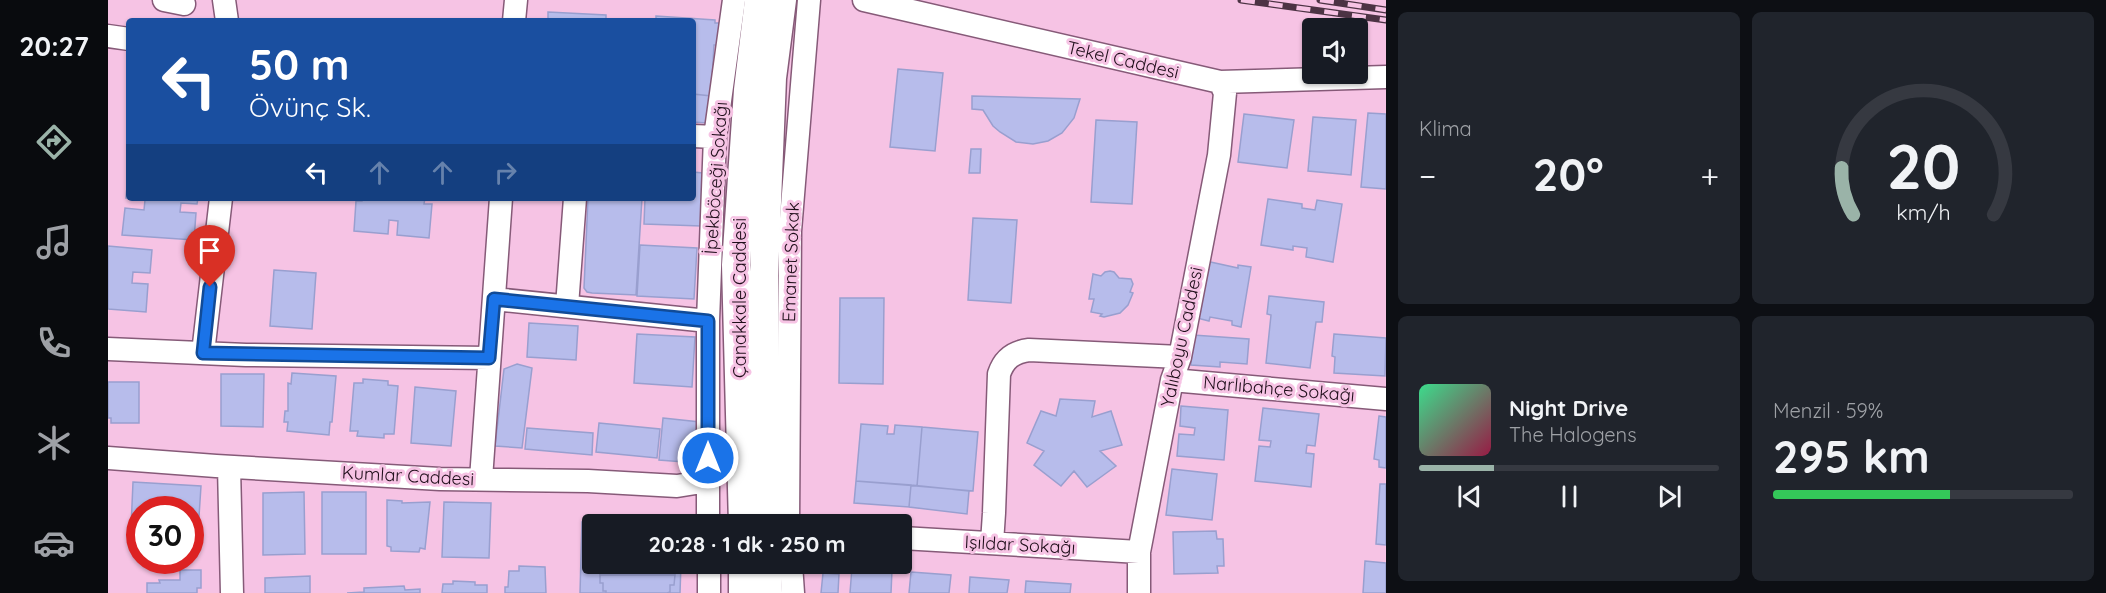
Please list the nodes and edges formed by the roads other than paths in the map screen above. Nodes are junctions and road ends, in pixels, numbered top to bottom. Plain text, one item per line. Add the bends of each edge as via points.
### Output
1 (224, 0) edge
2 (516, 0) edge
3 (734, 0) edge
4 (759, 0) edge
5 (782, 0) edge
6 (809, 0) edge
7 (864, 0) edge
8 (227, 18) edge
9 (514, 18) edge
10 (108, 36) edge
11 (126, 39) edge
12 (1386, 77) edge
13 (1220, 82) junction
14 (704, 137) edge
15 (220, 201) edge
16 (501, 201) edge
17 (575, 201) edge
18 (494, 299) junction
19 (567, 306) junction
20 (708, 321) junction
21 (108, 349) edge
22 (203, 353) junction
23 (1180, 357) junction
24 (489, 358) junction
25 (1172, 380) junction
26 (1386, 399) edge
27 (108, 458) edge
28 (229, 467) junction
29 (481, 479) junction
30 (708, 481) junction
31 (754, 484) junction
32 (708, 514) edge
33 (746, 514) edge
34 (763, 514) edge
35 (788, 514) edge
36 (912, 539) edge
37 (992, 543) junction
38 (1139, 552) junction
39 (709, 574) edge
40 (743, 574) edge
41 (767, 574) edge
42 (792, 574) edge
43 (232, 593) edge
44 (709, 593) edge
45 (743, 593) edge
46 (768, 593) edge
47 (793, 593) edge
48 (1139, 593) edge

1 - 8 street
2 - 9 street
3 - 14 street, İpekböceği Sokağı
4 - 31 main road, Çanakkale Caddesi via 748,90 736,265
5 - 31 main road, Çanakkale Caddesi via 772,78
6 - 35 street, Emanet Sokak via 790,231
7 - 13 street, Tekel Caddesi
10 - 11 street
12 - 13 street, Tekel Caddesi
13 - 23 street, Yalıboyu Caddesi via 1225,93 1219,155
14 - 20 street, İpekböceği Sokağı
15 - 22 street
16 - 18 street
17 - 19 street
18 - 19 street
18 - 24 street
19 - 20 street
20 - 30 street, İpekböceği Sokağı
21 - 22 street
22 - 24 street
23 - 25 street, Yalıboyu Caddesi
23 - 37 street via 1029,350 1007,359 999,374
24 - 29 street
25 - 26 street, Narlıbahçe Sokağı
25 - 38 street, Yalıboyu Caddesi
27 - 28 street, Kumlar Caddesi
28 - 29 street, Kumlar Caddesi
28 - 43 street
29 - 30 street, Kumlar Caddesi via 677,486
30 - 32 street, İpekböceği Sokağı
31 - 33 main road, Çanakkale Caddesi
31 - 34 main road
36 - 37 street, Işıldar Sokağı
37 - 38 street, Işıldar Sokağı
38 - 48 street, Yalıboyu Caddesi
39 - 44 street
40 - 45 main road
41 - 46 main road
42 - 47 street

